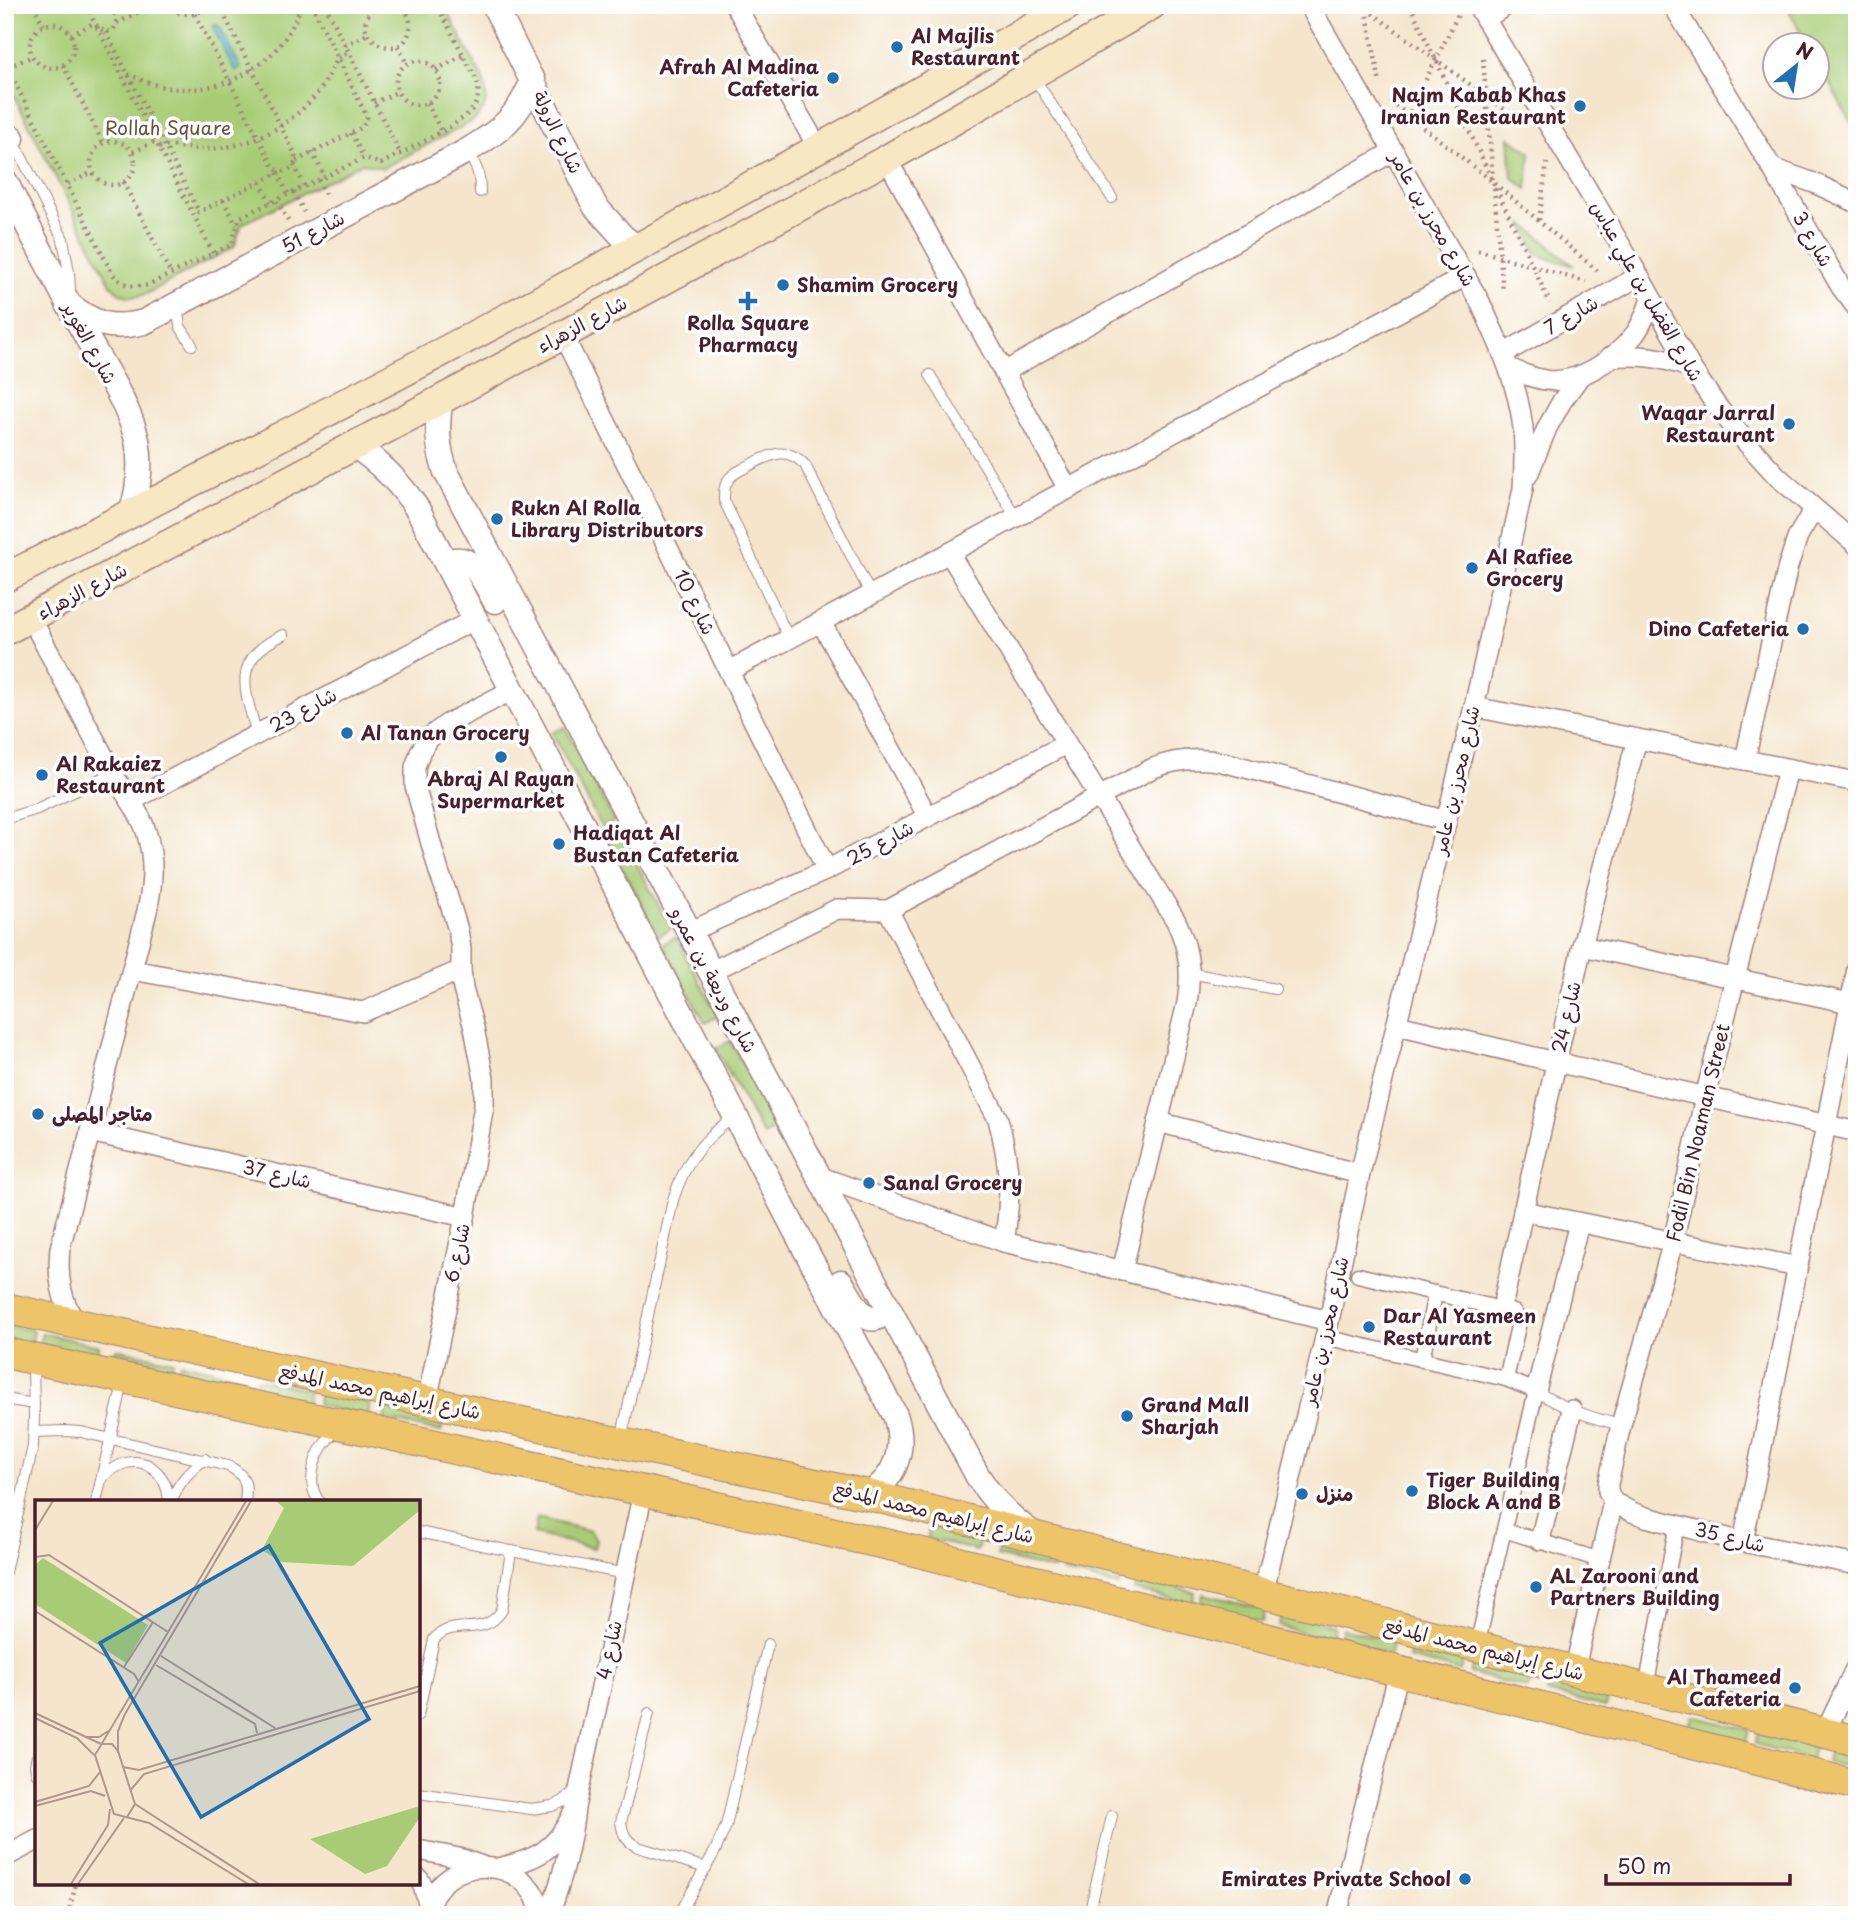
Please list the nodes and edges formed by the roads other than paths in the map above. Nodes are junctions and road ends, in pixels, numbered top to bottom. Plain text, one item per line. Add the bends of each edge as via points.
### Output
1 (494, 5) edge
2 (735, 5) edge
3 (1069, 5) edge
4 (1152, 5) edge
5 (1309, 5) edge
6 (1507, 5) edge
7 (1672, 5) edge
8 (1474, 12) edge
9 (1033, 75) junction
10 (533, 80) junction
11 (8, 134) edge
12 (819, 149) junction
13 (1394, 150) junction
14 (465, 152) junction
15 (887, 159) junction
16 (1772, 168) junction
17 (5, 181) edge
18 (480, 192) dead end
19 (1112, 198) dead end
20 (1857, 203) edge
21 (13, 217) edge
22 (637, 248) junction
23 (1466, 276) junction
24 (1639, 276) junction
25 (1651, 299) junction
26 (68, 304) junction
27 (177, 304) junction
28 (1857, 308) edge
29 (563, 335) junction
30 (192, 345) dead end
31 (433, 357) junction
32 (1611, 357) junction
33 (1506, 361) junction
34 (1691, 368) junction
35 (1004, 372) junction
36 (930, 375) dead end
37 (1580, 376) junction
38 (441, 399) junction
39 (346, 450) junction
40 (1068, 489) junction
41 (1523, 489) junction
42 (1814, 509) junction
43 (131, 514) junction
44 (1016, 517) junction
45 (1857, 545) edge
46 (949, 553) junction
47 (446, 563) junction
48 (5, 578) edge
49 (871, 595) junction
50 (31, 618) junction
51 (475, 619) junction
52 (821, 622) junction
53 (5, 631) edge
54 (283, 635) dead end
55 (789, 639) junction
56 (729, 671) junction
57 (555, 678) junction
58 (512, 690) junction
59 (1474, 706) junction
60 (257, 734) junction
61 (1637, 739) junction
62 (1066, 744) junction
63 (1745, 760) junction
64 (1788, 769) junction
65 (113, 773) junction
66 (1857, 782) edge
67 (1099, 796) junction
68 (131, 801) junction
69 (928, 817) junction
70 (5, 819) edge
71 (1447, 821) junction
72 (827, 870) junction
73 (888, 911) junction
74 (689, 932) junction
75 (1582, 946) junction
76 (1857, 968) edge
77 (132, 970) junction
78 (461, 970) junction
79 (710, 972) junction
80 (1190, 973) junction
81 (1735, 979) junction
82 (1275, 989) dead end
83 (1850, 1003) junction
84 (1396, 1026) junction
85 (1555, 1062) junction
86 (1705, 1097) junction
87 (735, 1116) junction
88 (1158, 1122) junction
89 (1826, 1124) junction
90 (90, 1132) junction
91 (1857, 1132) edge
92 (1360, 1174) junction
93 (818, 1176) junction
94 (1523, 1211) junction
95 (465, 1217) junction
96 (1579, 1223) junction
97 (1673, 1241) junction
98 (1004, 1242) junction
99 (805, 1249) junction
100 (1798, 1267) junction
101 (1122, 1271) junction
102 (1358, 1275) dead end
103 (1435, 1293) junction
104 (1504, 1298) dead end
105 (5, 1308) edge
106 (888, 1308) junction
107 (77, 1325) junction
108 (1327, 1329) junction
109 (19, 1356) edge
110 (1422, 1360) junction
111 (124, 1378) junction
112 (1506, 1379) junction
113 (1536, 1391) junction
114 (5, 1399) edge
115 (427, 1401) junction
116 (34, 1405) junction
117 (1572, 1410) junction
118 (349, 1426) junction
119 (1621, 1426) junction
120 (34, 1432) junction
121 (110, 1438) junction
122 (621, 1443) junction
123 (468, 1453) junction
124 (205, 1459) junction
125 (102, 1477) junction
126 (643, 1492) junction
127 (868, 1495) junction
128 (1612, 1499) junction
129 (96, 1500) edge
130 (170, 1500) edge
131 (171, 1500) edge
132 (245, 1500) edge
133 (318, 1500) edge
134 (1677, 1524) junction
135 (1504, 1530) junction
136 (420, 1532) edge
137 (1039, 1538) junction
138 (1541, 1541) junction
139 (1744, 1542) junction
140 (511, 1551) junction
141 (1600, 1560) junction
142 (1857, 1565) edge
143 (5, 1572) edge
144 (625, 1574) junction
145 (1263, 1592) junction
146 (768, 1644) dead end
147 (1477, 1646) junction
148 (1857, 1665) edge
149 (1399, 1672) junction
150 (1574, 1672) junction
151 (1646, 1688) junction
152 (420, 1706) edge
153 (649, 1713) dead end
154 (1825, 1733) junction
155 (1857, 1741) edge
156 (1857, 1785) edge
157 (580, 1788) junction
158 (420, 1793) edge
159 (575, 1808) junction
160 (1112, 1816) dead end
161 (35, 1841) edge
162 (420, 1850) edge
163 (5, 1857) edge
164 (490, 1867) junction
165 (706, 1868) junction
166 (420, 1881) edge
167 (427, 1909) edge
168 (541, 1915) edge
169 (549, 1915) edge
170 (679, 1915) edge
171 (1089, 1915) edge
172 (1337, 1915) edge

1 - 10 street, شارع الرولة
2 - 12 street
3 - 12 main road
4 - 9 main road, شارع الزهراء
5 - 13 street, شارع محرز بن عامر
6 - 8 street
7 - 16 street, شارع 3
8 - 24 street, شارع الفضل بن علي عباس
9 - 15 main road, شارع الزهراء
9 - 19 lane
10 - 14 street, شارع 51 via 513,117
10 - 22 street, شارع الرولة via 595,206
11 - 26 lane via 63,239 69,271
12 - 22 main road
13 - 23 street, شارع محرز بن عامر
13 - 35 street
14 - 18 lane via 478,170
14 - 27 street, شارع 51
15 - 29 main road, شارع الزهراء
15 - 35 street
16 - 20 street
16 - 28 street, شارع 3
17 - 21 street, شارع الغوير
21 - 26 street, شارع الغوير
22 - 31 main road
23 - 33 street, شارع محرز بن عامر
23 - 40 street
24 - 25 street, شارع الفضل بن علي عباس
24 - 33 street, شارع 7
25 - 32 street via 1636,332
25 - 34 street, شارع الفضل بن علي عباس
26 - 27 street, شارع 51 via 104,325 124,326
26 - 43 street, شارع الغوير via 131,420 140,457
27 - 30 lane via 180,326
29 - 38 main road, شارع الزهراء
29 - 56 street, شارع 10
31 - 39 main road via 403,388 338,428 332,442
31 - 43 main road
32 - 34 street via 1651,356
32 - 37 street
33 - 37 street via 1545,380
33 - 41 street, شارع محرز بن عامر via 1523,428
34 - 42 street, شارع الفضل بن علي عباس via 1746,442
35 - 40 street
36 - 44 lane
37 - 41 street via 1547,428
38 - 39 main road, شارع الزهراء
38 - 57 street, شارع وديعة بن عمرو via 437,437 446,472
39 - 47 street via 384,467 408,495
39 - 50 main road, شارع الزهراء
40 - 44 street
41 - 59 street, شارع محرز بن عامر
42 - 45 street, شارع الفضل بن علي عباس
42 - 63 street via 1788,566
43 - 48 main road
44 - 46 street
46 - 49 street
46 - 62 street
47 - 51 street
47 - 57 street via 458,559 476,567 511,631
49 - 52 street
49 - 55 lane via 800,460 786,453 772,454 734,473 724,500
50 - 53 main road, شارع الزهراء
50 - 65 street
51 - 58 street
51 - 60 street, شارع 23
52 - 55 street
52 - 69 street
54 - 60 lane via 252,657 245,675
55 - 56 street
56 - 72 street, شارع 10
57 - 74 street, شارع وديعة بن عمرو
58 - 78 street, شارع 6 via 432,735 415,767 415,786 458,930
58 - 87 street
59 - 61 street
59 - 71 street, شارع محرز بن عامر
60 - 68 street, شارع 23
61 - 63 street
61 - 75 street, شارع 24
62 - 67 street
62 - 69 street, شارع 25
63 - 64 street
64 - 66 street
64 - 81 street, Fodil Bin Noaman Street
65 - 68 street
65 - 70 lane
67 - 71 street via 1164,763 1194,758
67 - 73 street
67 - 80 street via 1176,920
68 - 77 street via 145,829 153,884
69 - 72 street, شارع 25
71 - 84 street, شارع محرز بن عامر
72 - 74 street, شارع 25
73 - 79 street via 837,909
73 - 98 street via 998,1119 1010,1184
74 - 79 street, شارع وديعة بن عمرو
75 - 81 street
75 - 85 street, شارع 24
76 - 83 street
77 - 78 street via 363,1012
77 - 90 street
78 - 95 street, شارع 6 via 484,1079 484,1105
79 - 93 street, شارع وديعة بن عمرو
80 - 82 lane
80 - 88 street
81 - 83 street
81 - 86 street, Fodil Bin Noaman Street
83 - 89 street
84 - 85 street
84 - 92 street, شارع محرز بن عامر
85 - 86 street
85 - 94 street, شارع 24
86 - 89 street
86 - 97 street, Fodil Bin Noaman Street
87 - 99 street
87 - 122 lane via 701,1145 679,1180
88 - 92 street
88 - 101 street
89 - 91 street
89 - 100 street
90 - 95 street, شارع 37
90 - 107 street via 58,1265 63,1297
92 - 108 street, شارع محرز بن عامر
93 - 98 street
93 - 106 street, شارع وديعة بن عمرو
94 - 96 street
94 - 104 street, شارع 24
95 - 115 street, شارع 6
96 - 97 street
96 - 113 street
97 - 100 street
97 - 119 street, Fodil Bin Noaman Street
98 - 101 street
99 - 106 street via 831,1267 862,1315 877,1318
99 - 127 street via 899,1426 897,1460 886,1480
100 - 139 street
101 - 108 street
102 - 103 street
103 - 110 street
103 - 112 street via 1517,1315
105 - 107 main road, شارع إبراهيم محمد المدفع
106 - 137 street, شارع وديعة بن عمرو via 984,1486 1009,1515
107 - 115 main road, شارع إبراهيم محمد المدفع
108 - 110 street
108 - 145 street, شارع محرز بن عامر
109 - 111 main road
109 - 116 lane
110 - 112 street
111 - 118 main road
111 - 121 lane
112 - 113 street
113 - 117 lane
113 - 135 street
114 - 116 lane
115 - 122 main road, شارع إبراهيم محمد المدفع
116 - 120 lane
117 - 119 lane
117 - 138 street
118 - 123 main road
118 - 133 lane via 322,1444 316,1458 312,1482
119 - 128 street, Fodil Bin Noaman Street via 1608,1483
120 - 121 lane
120 - 143 lane
121 - 124 lane
121 - 125 lane
122 - 123 main road via 586,1450 474,1430 463,1443
122 - 127 main road, شارع إبراهيم محمد المدفع
123 - 126 main road
124 - 131 lane via 182,1480
124 - 132 lane via 237,1470 247,1488
125 - 129 lane
125 - 130 lane via 126,1463 141,1463 163,1477
126 - 144 street, شارع 4
126 - 149 main road via 894,1546
127 - 137 main road, شارع إبراهيم محمد المدفع
128 - 134 street, شارع 35 via 1633,1513
128 - 141 street, Fodil Bin Noaman Street
134 - 139 street, شارع 35
134 - 151 street
135 - 138 street
135 - 147 street
136 - 140 lane
137 - 145 main road, شارع إبراهيم محمد المدفع
138 - 141 street
139 - 142 street, شارع 35
140 - 144 lane
140 - 152 lane via 502,1610 488,1625 450,1628 435,1639
141 - 150 street, Fodil Bin Noaman Street
144 - 157 street, شارع 4
145 - 147 main road, شارع إبراهيم محمد المدفع
146 - 165 lane via 726,1826
147 - 150 main road, شارع إبراهيم محمد المدفع
148 - 154 street
149 - 156 main road
149 - 172 street
150 - 151 main road, شارع إبراهيم محمد المدفع
151 - 154 main road, شارع إبراهيم محمد المدفع
153 - 165 lane via 621,1822 623,1833 638,1847
154 - 155 main road, شارع إبراهيم محمد المدفع
157 - 158 lane via 552,1807 531,1809
157 - 159 street, شارع 4
159 - 164 street, شارع 4 via 564,1831 547,1850 524,1863
159 - 169 street, شارع 4 via 565,1869
160 - 171 lane
161 - 163 street
162 - 164 street
164 - 167 street, شارع 4 via 460,1871 441,1884
164 - 168 street via 517,1877 532,1891
165 - 170 lane
166 - 167 street

